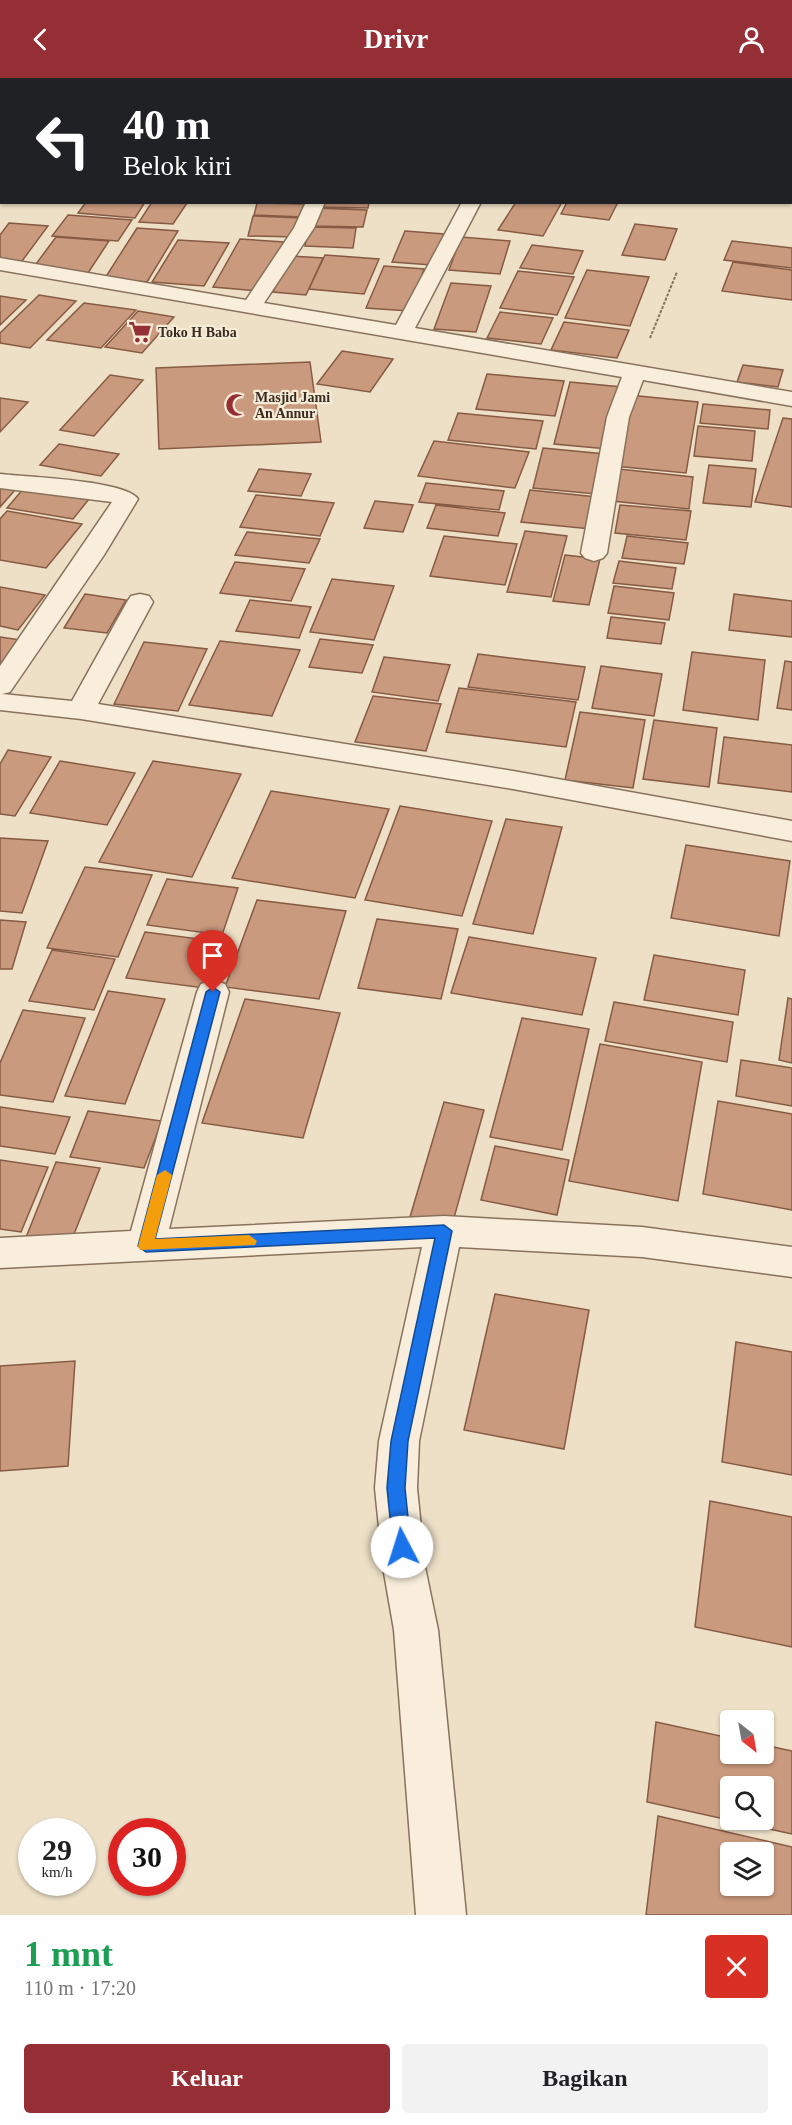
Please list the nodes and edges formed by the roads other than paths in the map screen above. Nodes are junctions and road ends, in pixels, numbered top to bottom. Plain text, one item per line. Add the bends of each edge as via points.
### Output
1 (315, 204) edge
2 (471, 204) edge
3 (0, 264) edge
4 (251, 307) junction
5 (402, 333) junction
6 (635, 372) junction
7 (792, 399) edge
8 (0, 482) edge
9 (594, 553) dead end
10 (140, 602) dead end
11 (0, 686) edge
12 (0, 702) edge
13 (81, 710) junction
14 (792, 831) edge
15 (213, 992) dead end
16 (444, 1231) junction
17 (146, 1246) junction
18 (0, 1253) edge
19 (792, 1262) edge
20 (441, 1915) edge

1 - 4 street
2 - 5 street
3 - 4 street
4 - 5 street
5 - 6 street
6 - 7 street
6 - 9 street via 618,417
8 - 11 street via 113,493 126,499
10 - 13 street
12 - 13 street
13 - 14 street via 513,780
15 - 17 street
16 - 17 street
16 - 19 street via 642,1242
16 - 20 street via 399,1441 396,1488 404,1567 416,1630
17 - 18 street

